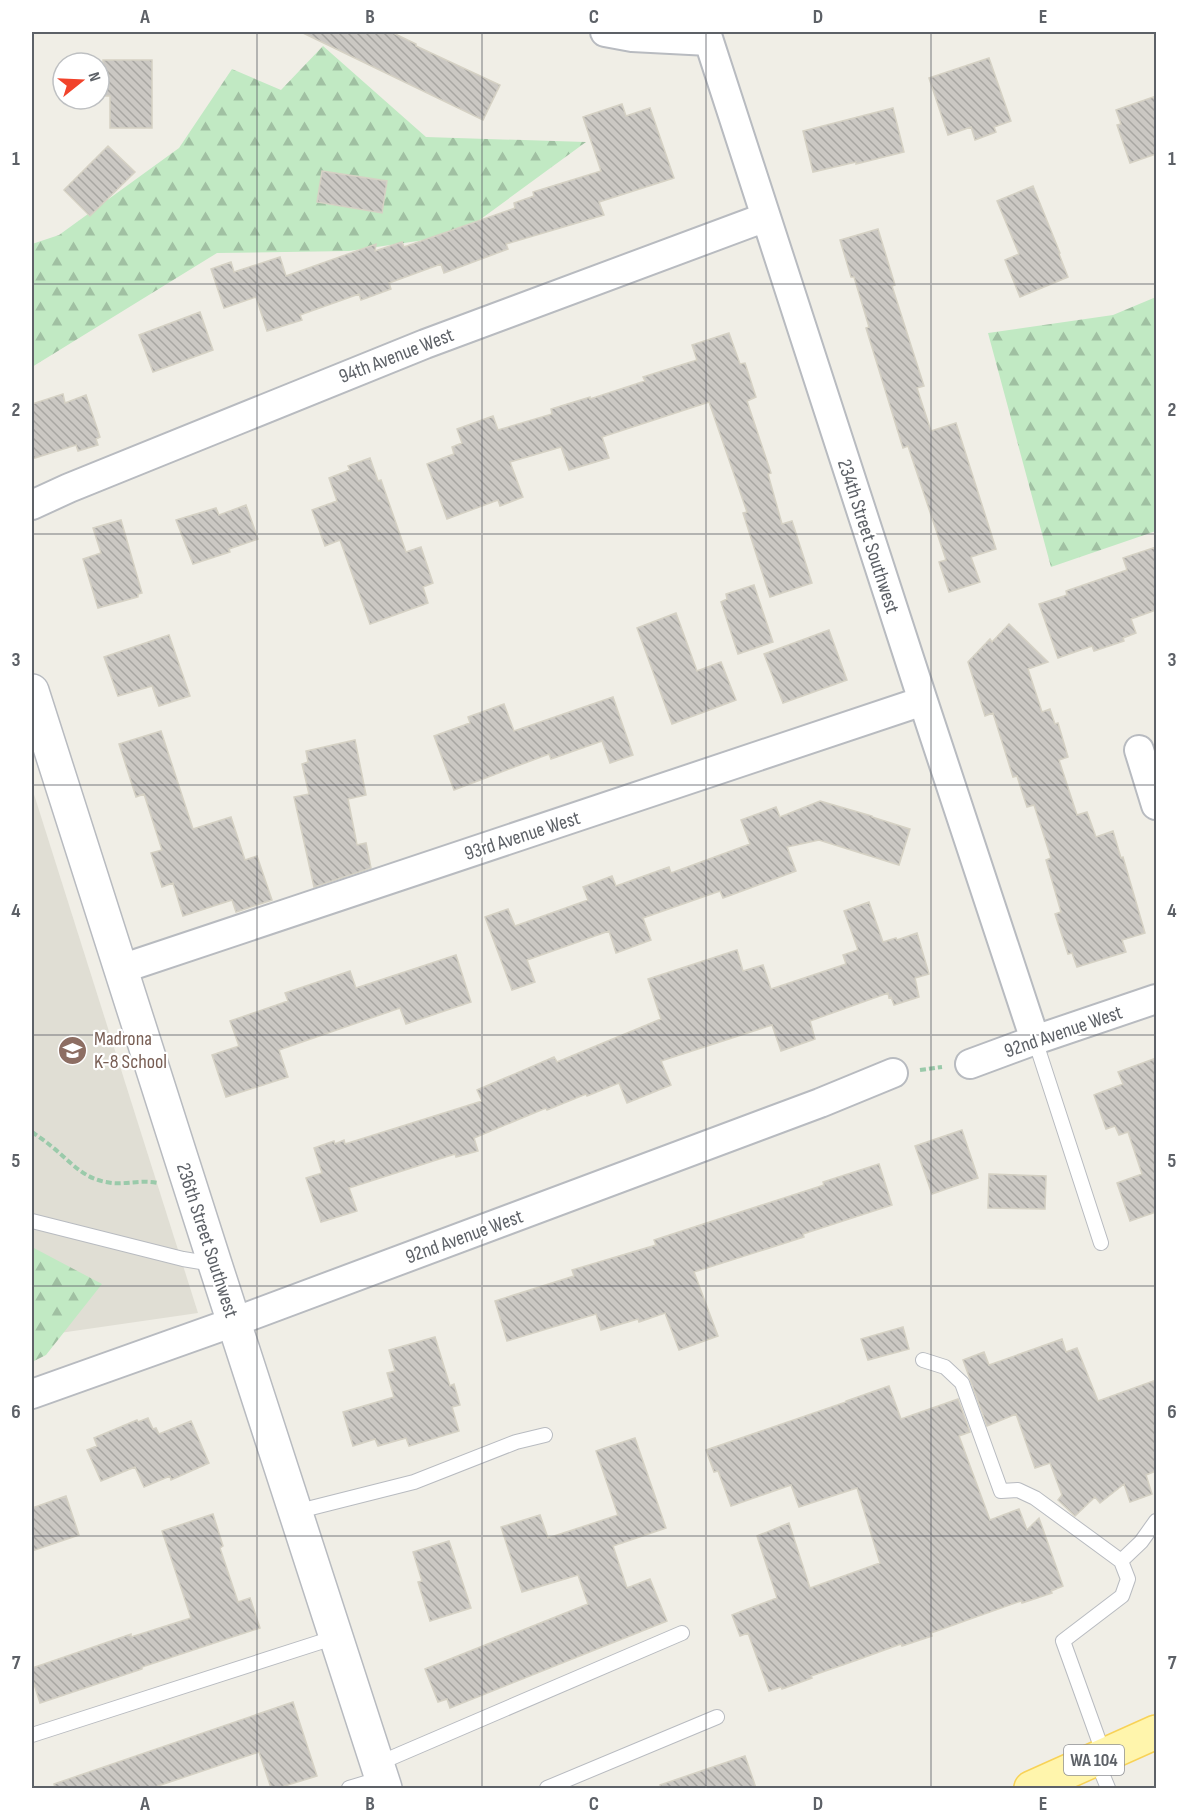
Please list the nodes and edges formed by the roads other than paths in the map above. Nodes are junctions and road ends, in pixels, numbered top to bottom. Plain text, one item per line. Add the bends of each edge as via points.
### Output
1 (605, 32) edge
2 (708, 36) edge
3 (766, 218) junction
4 (32, 505) edge
5 (923, 701) junction
6 (33, 704) edge
7 (1139, 750) dead end
8 (1156, 805) edge
9 (121, 969) junction
10 (1156, 999) edge
11 (1035, 1040) junction
12 (970, 1064) road end
13 (893, 1073) road end
14 (32, 1221) edge
15 (1101, 1243) dead end
16 (215, 1264) junction
17 (234, 1322) junction
18 (923, 1360) dead end
19 (32, 1394) edge
20 (545, 1435) dead end
21 (295, 1512) junction
22 (1156, 1521) edge
23 (1121, 1561) junction
24 (682, 1633) dead end
25 (336, 1637) junction
26 (717, 1717) dead end
27 (1156, 1732) edge
28 (32, 1735) edge
29 (1103, 1768) edge
30 (382, 1777) edge
31 (349, 1788) edge
32 (547, 1788) edge
33 (1031, 1788) edge

1 - 2 street via 632,38
2 - 3 street, 234th Street Southwest
3 - 4 street, 94th Avenue West via 425,344
3 - 5 street, 234th Street Southwest
5 - 9 street, 93rd Avenue West
5 - 11 street, 234th Street Southwest
6 - 9 street, 236th Street Southwest
7 - 8 street
9 - 16 street, 236th Street Southwest
10 - 11 street, 92nd Avenue West
11 - 12 street, 92nd Avenue West
11 - 15 lane
13 - 17 street, 92nd Avenue West via 809,1108
14 - 16 lane
16 - 17 street, 236th Street Southwest
17 - 19 street, 92nd Avenue West
17 - 21 street, 236th Street Southwest
18 - 23 lane via 945,1367 962,1383 1001,1491 1018,1490 1035,1498
20 - 21 lane via 516,1442 414,1482
21 - 25 street, 236th Street Southwest
22 - 23 lane
23 - 29 lane via 1128,1579 1122,1596 1063,1641
24 - 30 lane
25 - 28 lane
25 - 30 street, 236th Street Southwest
26 - 32 lane
27 - 29 main road, WA 104
29 - 33 main road, WA 104
30 - 31 lane

